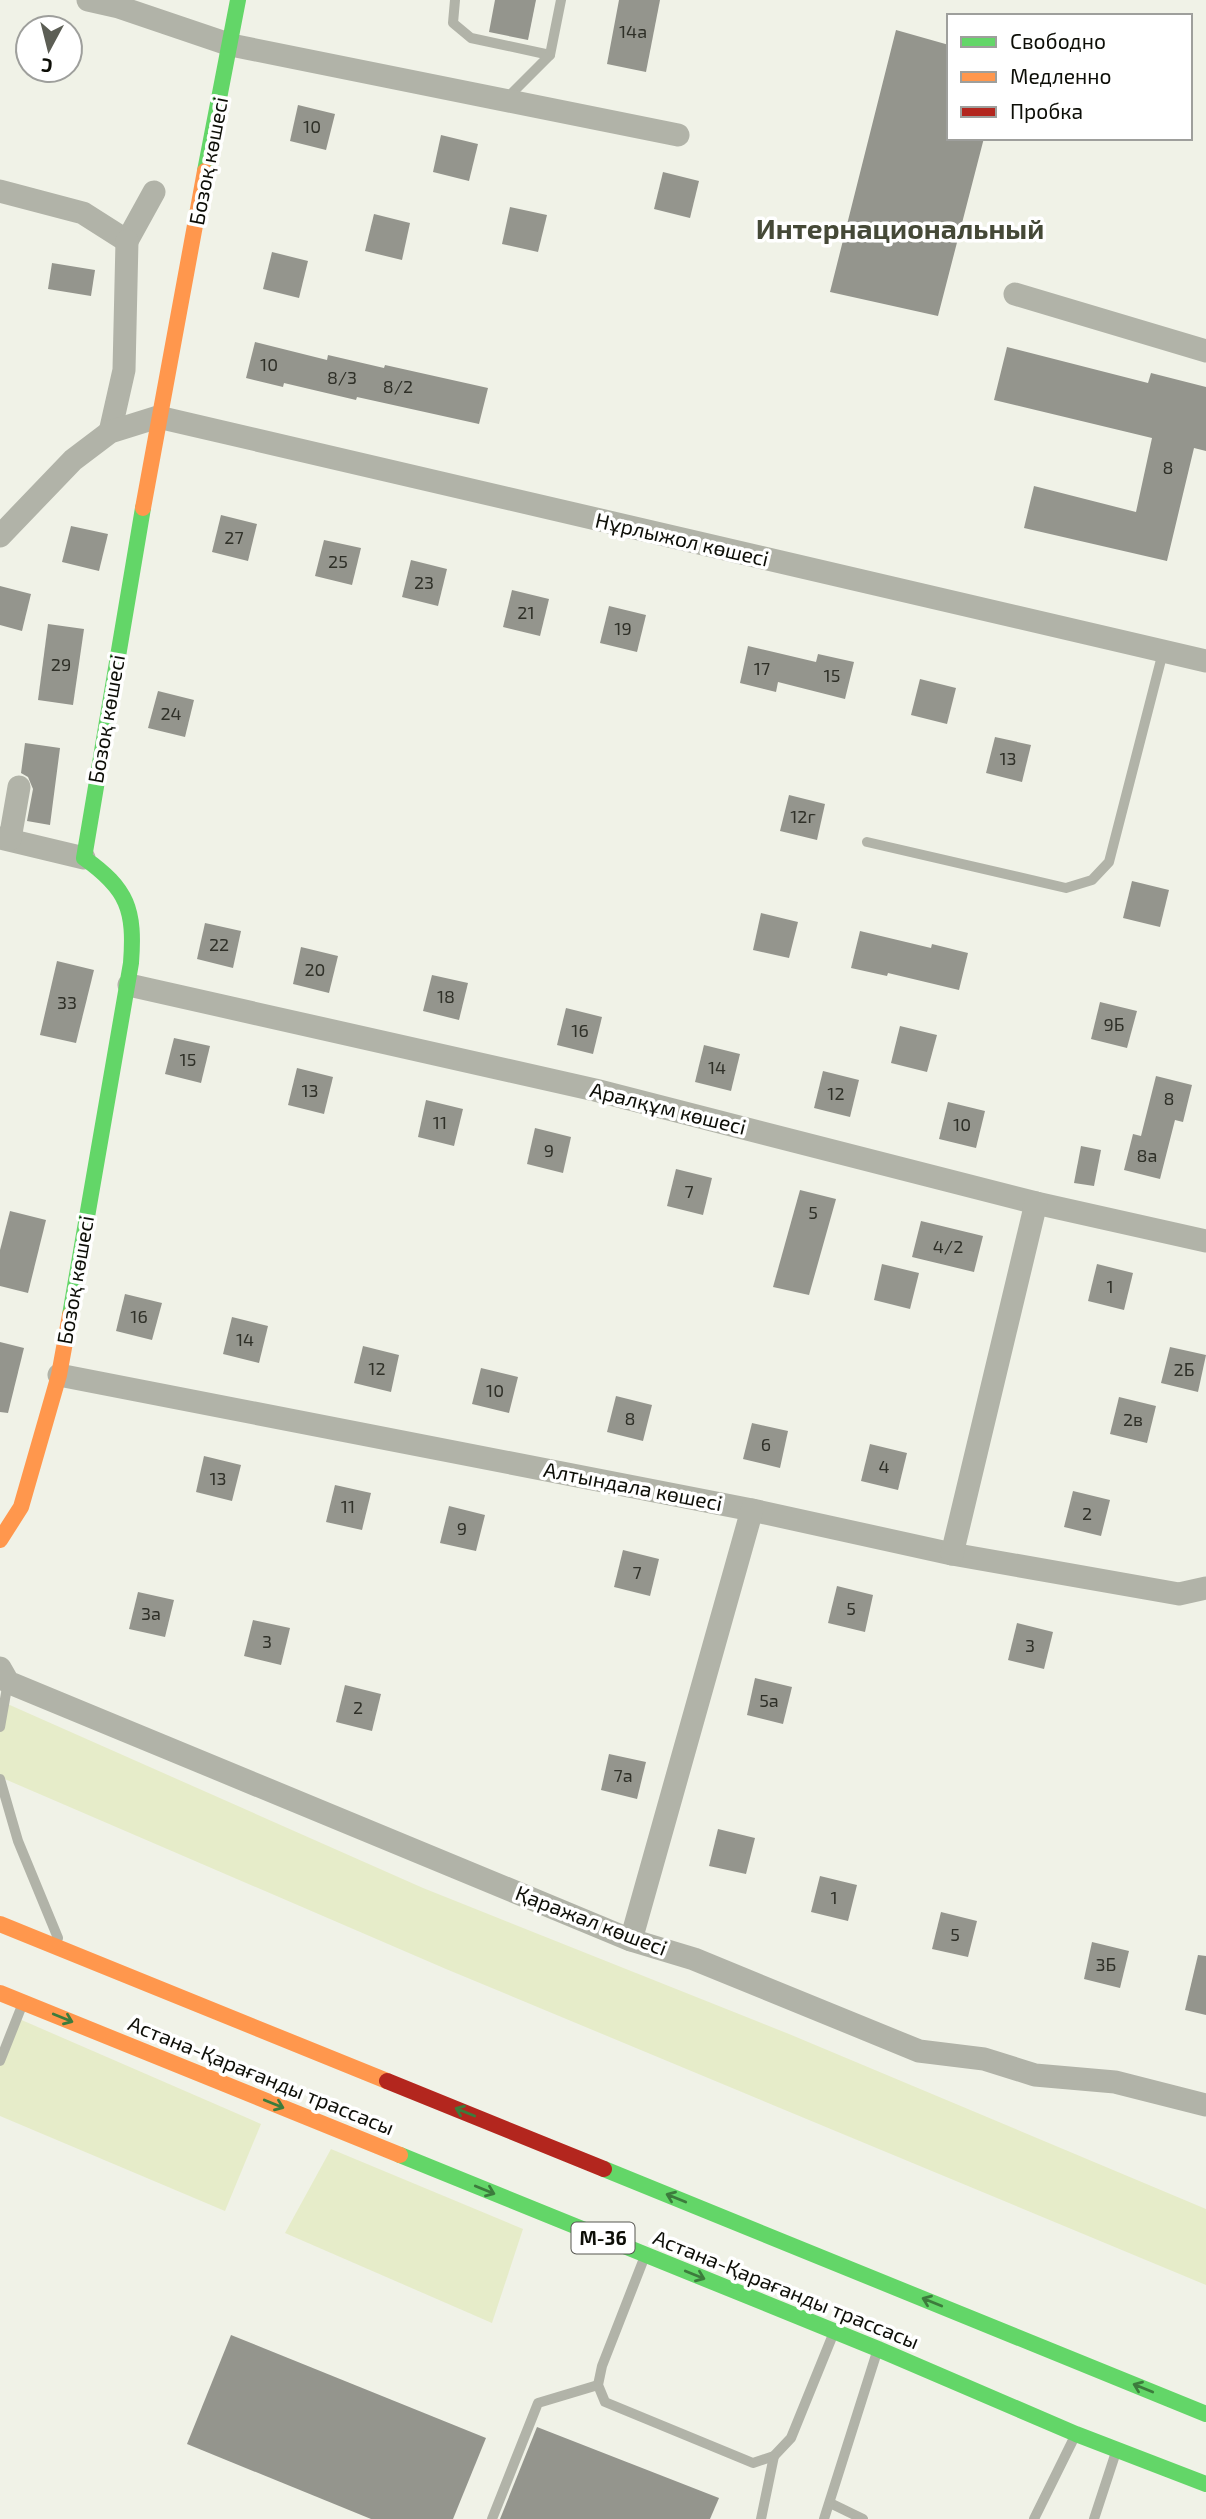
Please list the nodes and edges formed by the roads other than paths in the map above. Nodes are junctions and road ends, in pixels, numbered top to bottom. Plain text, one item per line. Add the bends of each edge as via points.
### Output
1 (88, 0) edge
2 (238, 0) edge
3 (455, 0) edge
4 (561, 0) edge
5 (231, 45) junction
6 (550, 55) junction
7 (507, 98) junction
8 (678, 135) dead end
9 (0, 191) edge
10 (154, 192) dead end
11 (127, 241) junction
12 (1015, 294) dead end
13 (1206, 351) edge
14 (158, 417) junction
15 (110, 432) junction
16 (0, 536) edge
17 (1163, 652) junction
18 (1206, 661) edge
19 (19, 787) dead end
20 (5, 838) edge
21 (867, 842) dead end
22 (84, 858) junction
23 (129, 985) junction
24 (1036, 1203) junction
25 (1206, 1241) edge
26 (59, 1376) junction
27 (752, 1510) junction
28 (0, 1540) edge
29 (952, 1554) junction
30 (1206, 1588) edge
31 (4, 1675) edge
32 (0, 1727) edge
33 (0, 1779) edge
34 (0, 1924) edge
35 (631, 1940) junction
36 (61, 1948) junction
37 (0, 1993) edge
38 (23, 2002) junction
39 (0, 2061) edge
40 (1206, 2105) edge
41 (645, 2255) junction
42 (834, 2332) junction
43 (878, 2349) junction
44 (598, 2385) junction
45 (1201, 2406) edge
46 (1076, 2434) junction
47 (1117, 2449) junction
48 (774, 2456) junction
49 (1206, 2484) edge
50 (830, 2502) junction
51 (492, 2519) edge
52 (761, 2519) edge
53 (824, 2519) edge
54 (863, 2519) edge
55 (1034, 2519) edge
56 (1094, 2519) edge

1 - 5 street
2 - 5 main road, Бозоқ көшесі
3 - 6 lane via 453,23 471,38
4 - 6 lane
5 - 7 street
5 - 14 main road, Бозоқ көшесі
6 - 7 lane
7 - 8 street
9 - 11 street via 83,213
10 - 11 street
11 - 15 street via 124,370
12 - 13 street
14 - 15 street
14 - 17 street, Нұрлыжол көшесі
14 - 22 main road, Бозоқ көшесі
15 - 16 street via 73,460
17 - 18 street, Нұрлыжол көшесі
17 - 21 lane via 1109,862 1091,880 1066,888
19 - 20 street
20 - 22 street
22 - 23 main road, Бозоқ көшесі via 123,892 135,925
23 - 24 street, Аралқұм көшесі via 595,1090
23 - 26 main road, Бозоқ көшесі
24 - 25 street, Аралқұм көшесі
24 - 29 street
26 - 27 street, Алтындала көшесі
26 - 28 main road, Бозоқ көшесі via 21,1507
27 - 29 street, Алтындала көшесі
27 - 35 street
29 - 30 street, Алтындала көшесі via 1179,1594
31 - 32 lane
31 - 35 street, Қаражал көшесі
33 - 36 lane
34 - 36 main road, Астана-Қарағанды трассасы
35 - 40 street, Қаражал көшесі via 694,1959 919,2051 984,2059 1035,2075 1115,2082
45 -> 36 main road, Астана-Қарағанды трассасы
37 - 38 main road, Астана-Қарағанды трассасы / M-36
38 - 39 lane
38 -> 41 main road, Астана-Қарағанды трассасы / M-36
41 -> 42 main road, Астана-Қарағанды трассасы / M-36
41 - 44 lane
42 - 43 main road, Астана-Қарағанды трассасы / M-36
42 - 48 lane via 791,2438
43 - 46 main road, Астана-Қарағанды трассасы / M-36
43 - 50 lane
44 - 48 lane via 605,2402 753,2463
44 - 51 lane via 538,2403
46 - 47 main road, Астана-Қарағанды трассасы / M-36
46 - 55 lane
47 - 49 main road, Астана-Қарағанды трассасы / M-36
47 - 56 lane
48 - 52 lane
50 - 53 lane
50 - 54 lane

